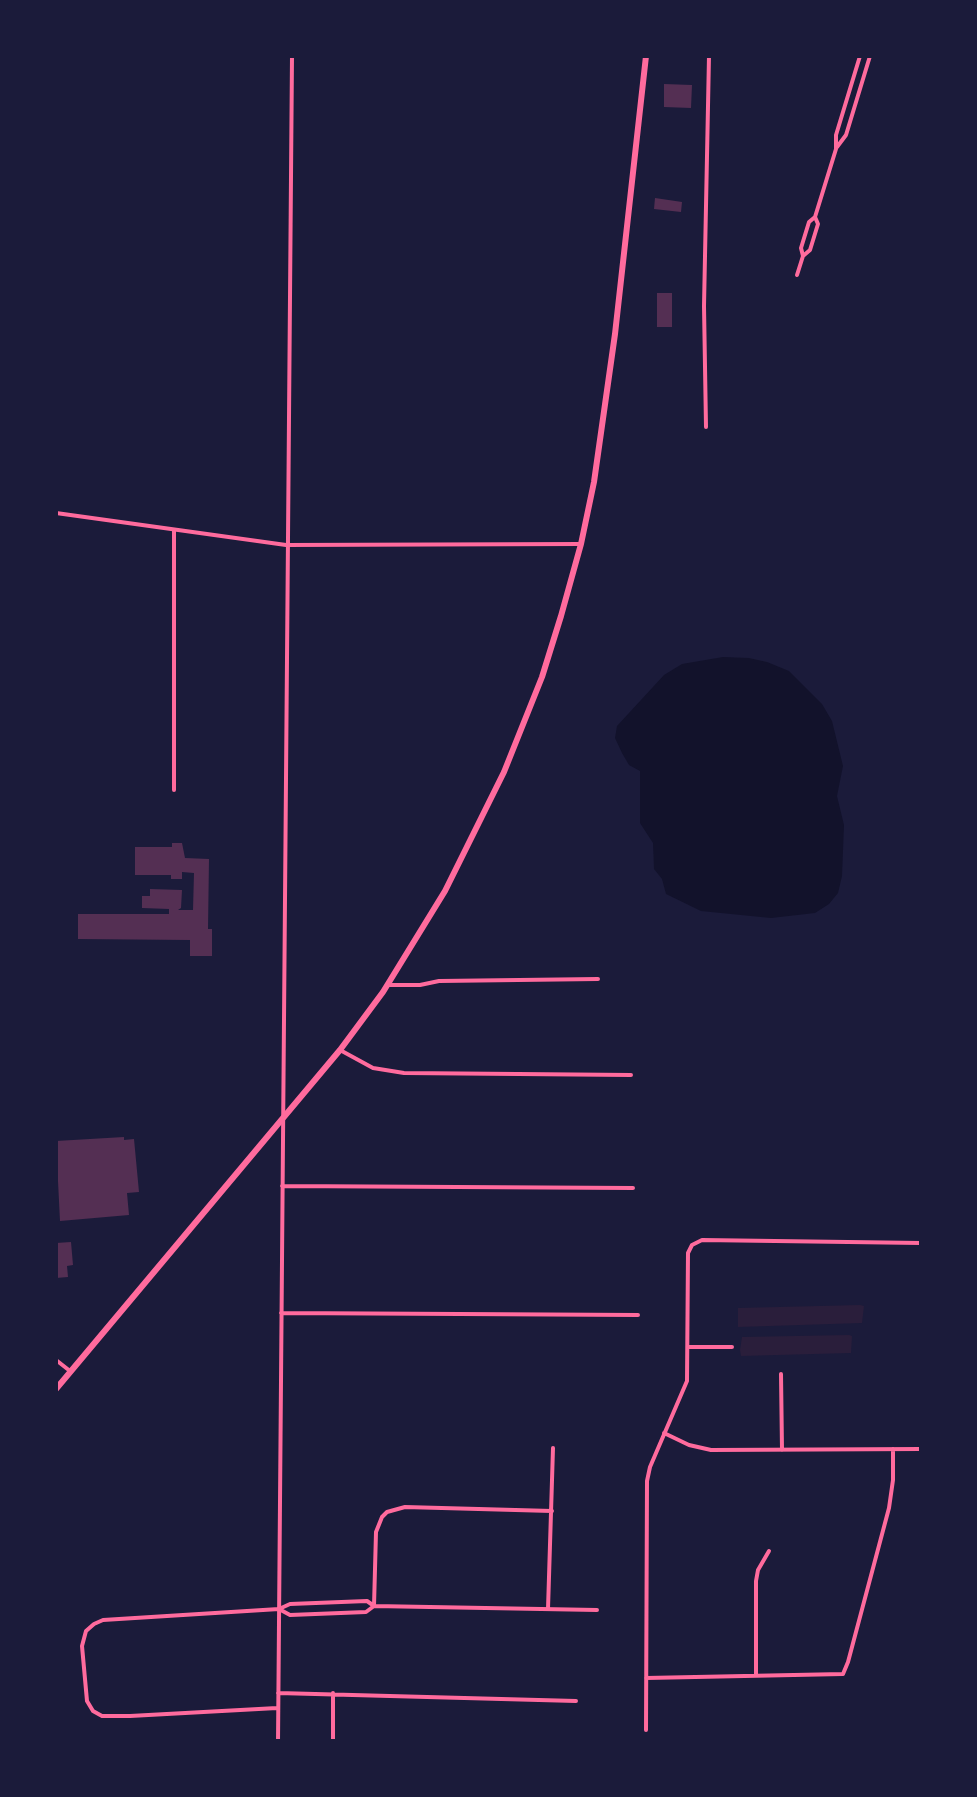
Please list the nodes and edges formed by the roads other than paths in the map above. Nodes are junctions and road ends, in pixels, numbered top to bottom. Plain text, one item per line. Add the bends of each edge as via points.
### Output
1 (292, 56) edge
2 (646, 56) edge
3 (709, 56) edge
4 (860, 56) edge
5 (870, 56) edge
6 (836, 149) junction
7 (815, 217) junction
8 (803, 256) junction
9 (797, 275) dead end
10 (706, 427) dead end
11 (56, 513) edge
12 (174, 530) junction
13 (581, 544) junction
14 (286, 545) junction
15 (174, 790) dead end
16 (598, 979) dead end
17 (388, 985) junction
18 (340, 1050) junction
19 (631, 1075) dead end
20 (284, 1118) junction
21 (282, 1186) junction
22 (633, 1188) dead end
23 (921, 1243) edge
24 (281, 1313) junction
25 (638, 1315) dead end
26 (688, 1347) junction
27 (732, 1347) dead end
28 (56, 1360) edge
29 (70, 1372) junction
30 (781, 1374) dead end
31 (56, 1389) edge
32 (664, 1433) junction
33 (553, 1448) dead end
34 (893, 1449) junction
35 (921, 1449) edge
36 (782, 1450) junction
37 (552, 1511) junction
38 (769, 1551) dead end
39 (374, 1606) junction
40 (279, 1609) junction
41 (548, 1610) junction
42 (597, 1610) dead end
43 (756, 1676) junction
44 (646, 1678) junction
45 (278, 1693) junction
46 (333, 1693) junction
47 (576, 1701) dead end
48 (278, 1708) junction
49 (646, 1730) dead end
50 (278, 1741) edge
51 (333, 1741) edge

1 - 14 street
2 - 13 main road via 605,414
3 - 10 street
4 - 6 street
5 - 6 street via 846,135
6 - 7 street
7 - 8 street via 809,222
7 - 8 street via 818,224 810,250
8 - 9 street
11 - 12 street
12 - 14 street
12 - 15 street
13 - 14 street
13 - 17 main road via 545,667 504,772 456,872
14 - 20 street
16 - 17 street
17 - 18 main road
18 - 19 street via 373,1068 404,1073
18 - 20 main road
20 - 21 street
20 - 29 main road
21 - 22 street
21 - 24 street
23 - 26 street via 696,1242 688,1253
24 - 25 street
24 - 40 street
26 - 27 street
26 - 32 street via 687,1381
28 - 29 street
29 - 31 main road
30 - 36 street
32 - 36 street via 711,1450
32 - 44 street via 647,1481
33 - 37 street
34 - 35 street
34 - 36 street
34 - 43 street via 889,1508 843,1674
37 - 39 street via 405,1507 387,1512 376,1532
37 - 41 street
38 - 43 street via 756,1581
39 - 40 street via 367,1601
39 - 40 street via 366,1612 290,1615
39 - 41 street
40 - 45 street
40 - 48 street via 117,1619 94,1624 82,1646 87,1701 102,1716
41 - 42 street
43 - 44 street
44 - 49 street
45 - 46 street
45 - 48 street
46 - 47 street
46 - 51 street
48 - 50 street

